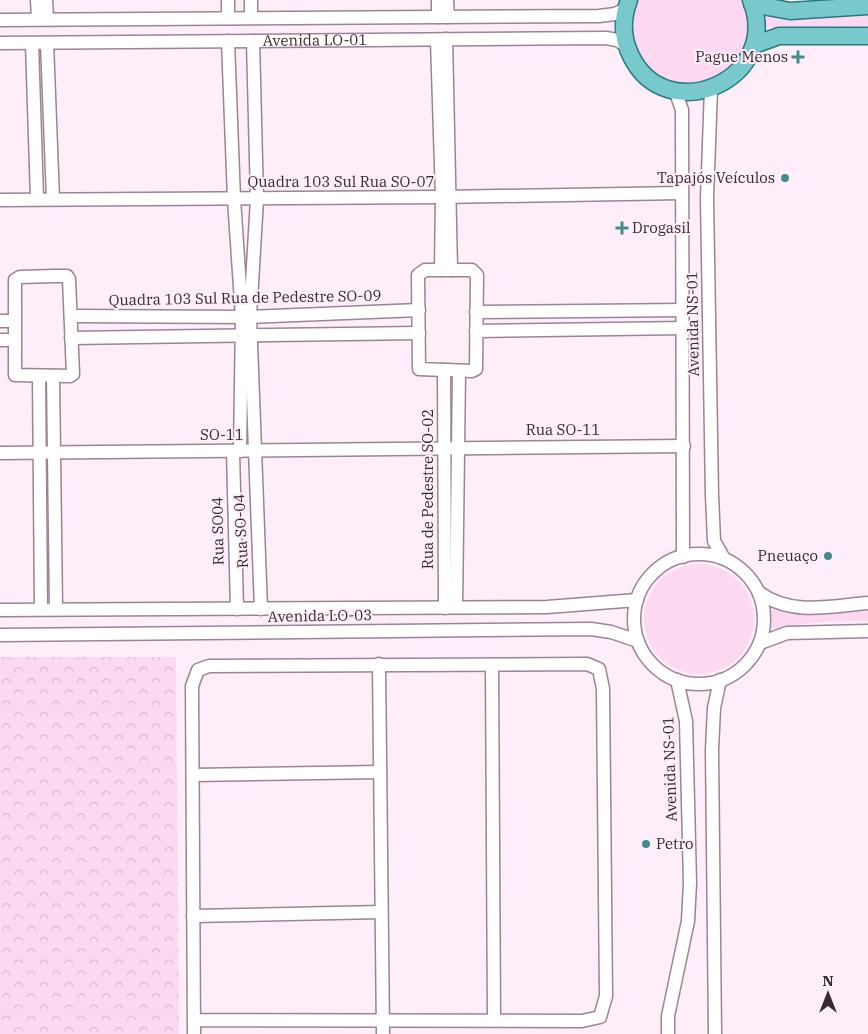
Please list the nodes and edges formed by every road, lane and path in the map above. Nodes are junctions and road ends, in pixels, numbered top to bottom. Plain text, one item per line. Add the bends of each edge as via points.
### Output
1 (38, 0) edge
2 (46, 0) edge
3 (228, 0) edge
4 (252, 0) edge
5 (438, 0) edge
6 (448, 0) edge
7 (752, 2) edge
8 (628, 5) edge
9 (868, 6) edge
10 (443, 16) junction
11 (228, 18) junction
12 (252, 18) junction
13 (42, 19) junction
14 (0, 20) edge
15 (868, 36) edge
16 (441, 40) junction
17 (228, 41) junction
18 (254, 41) junction
19 (0, 43) edge
20 (32, 43) junction
21 (47, 43) junction
22 (754, 45) junction
23 (627, 46) junction
24 (711, 88) junction
25 (675, 90) junction
26 (682, 193) junction
27 (446, 197) junction
28 (37, 199) junction
29 (53, 199) junction
30 (234, 199) junction
31 (257, 199) junction
32 (0, 200) edge
33 (446, 270) junction
34 (419, 310) junction
35 (684, 310) junction
36 (476, 312) junction
37 (71, 316) junction
38 (246, 317) junction
39 (0, 320) edge
40 (14, 321) junction
41 (684, 328) junction
42 (476, 331) junction
43 (419, 332) junction
44 (246, 335) junction
45 (71, 338) junction
46 (0, 340) edge
47 (14, 340) junction
48 (444, 370) junction
49 (459, 370) junction
50 (39, 376) junction
51 (54, 376) junction
52 (684, 446) junction
53 (456, 447) junction
54 (443, 448) junction
55 (39, 452) junction
56 (54, 452) junction
57 (242, 452) junction
58 (0, 453) edge
59 (683, 557) junction
60 (724, 557) junction
61 (760, 594) junction
62 (637, 600) junction
63 (868, 603) edge
64 (450, 607) junction
65 (41, 609) junction
66 (56, 609) junction
67 (236, 609) junction
68 (261, 609) junction
69 (0, 610) edge
70 (868, 631) edge
71 (0, 636) edge
72 (638, 641) junction
73 (760, 643) junction
74 (379, 664) junction
75 (492, 665) junction
76 (677, 680) junction
77 (720, 680) junction
78 (380, 772) junction
79 (193, 776) junction
80 (381, 912) junction
81 (193, 916) junction
82 (194, 1020) junction
83 (494, 1020) junction
84 (383, 1028) edge
85 (194, 1034) edge
86 (668, 1034) edge
87 (715, 1034) edge

1 - 13 street
2 - 13 street
3 - 11 street
4 - 12 street
5 - 10 street
6 - 10 street
7 - 9 main road via 790,11
7 - 22 main road via 756,26
8 - 10 street, Avenida LO-01 via 606,15
8 - 23 main road via 624,26
10 - 12 street, Avenida LO-01
11 - 12 street, Avenida LO-01
11 - 13 street, Avenida LO-01
13 - 14 street, Avenida LO-01
15 - 22 main road via 779,36
16 - 18 street, Avenida LO-01
16 - 23 street, Avenida LO-01 via 606,38
16 - 27 street
17 - 18 street, Avenida LO-01
17 - 21 street, Avenida LO-01
17 - 30 street
18 - 31 street
19 - 20 street, Avenida LO-01
20 - 21 street, Avenida LO-01
20 - 28 street
21 - 29 street
22 - 24 main road via 738,72
23 - 25 main road via 643,72 658,84
24 - 25 main road via 693,92
24 - 60 street, Avenida NS-01 via 707,198 712,495 714,541
25 - 26 street, Avenida NS-01 via 682,110
26 - 27 street, Quadra 103 Sul Rua SO-07
26 - 35 street, Avenida NS-01
27 - 31 street, Quadra 103 Sul Rua SO-07
27 - 33 street
28 - 29 street, Quadra 103 Sul Rua SO-07
28 - 32 street, Quadra 103 Sul Rua SO-07
29 - 30 street, Quadra 103 Sul Rua SO-07
30 - 31 street, Quadra 103 Sul Rua SO-07
30 - 38 street
31 - 38 street
33 - 34 street via 423,270 418,275
33 - 36 street via 472,270 477,273
34 - 38 street, Quadra 103 Sul Rua de Pedestre SO-09
34 - 43 street
35 - 36 street
35 - 41 street, Avenida NS-01
36 - 42 street
37 - 38 street, Quadra 103 Sul Rua de Pedestre SO-09
37 - 40 street via 68,277 20,278 15,282
37 - 45 street
38 - 44 street
39 - 40 street
40 - 47 street
41 - 42 street
41 - 52 street, Avenida NS-01
42 - 49 street via 477,368
43 - 44 street
43 - 48 street via 419,369
44 - 45 street
44 - 57 street
45 - 51 street via 73,374
46 - 47 street
47 - 50 street via 13,374
48 - 49 street
48 - 54 street, Rua de Pedestre SO-02
49 - 53 street, Rua de Pedestre SO-02
50 - 51 street
50 - 55 street
51 - 56 street
52 - 53 street, Rua SO-11
52 - 59 street, Avenida NS-01
53 - 54 street, Rua SO-11
53 - 64 street, Rua de Pedestre SO-02
54 - 57 street, SO-11
54 - 64 street, Rua de Pedestre SO-02
55 - 56 street, SO-11
55 - 58 street, SO-11
55 - 65 street
56 - 57 street, SO-11
56 - 66 street
57 - 67 street, Rua SO04
57 - 68 street, Rua SO-04
59 - 60 street via 691,554
59 - 62 street via 670,561 653,573
60 - 61 street via 748,576
61 - 63 street via 773,603 790,607
61 - 73 street via 764,627
62 - 64 street, Avenida LO-03 via 551,607
62 - 72 street via 634,631
64 - 68 street, Avenida LO-03
65 - 66 street, Avenida LO-03
65 - 69 street, Avenida LO-03
66 - 67 street, Avenida LO-03
67 - 68 street, Avenida LO-03
70 - 73 street via 787,633
71 - 72 street, Avenida LO-03 via 591,629
72 - 76 street via 655,667
73 - 77 street via 749,662 733,675
74 - 75 street
74 - 78 street
74 - 79 street via 209,666 198,670 192,686
75 - 83 street
75 - 83 street via 587,664 600,672 603,689 606,996 600,1018 594,1020
76 - 77 street via 692,684
76 - 86 street, Avenida NS-01 via 686,720 690,883 688,922 668,1016
77 - 87 street via 714,708 712,750
78 - 79 street
78 - 80 street
79 - 81 street
80 - 81 street
80 - 84 street
81 - 82 street
82 - 84 street
82 - 85 street
83 - 84 street

